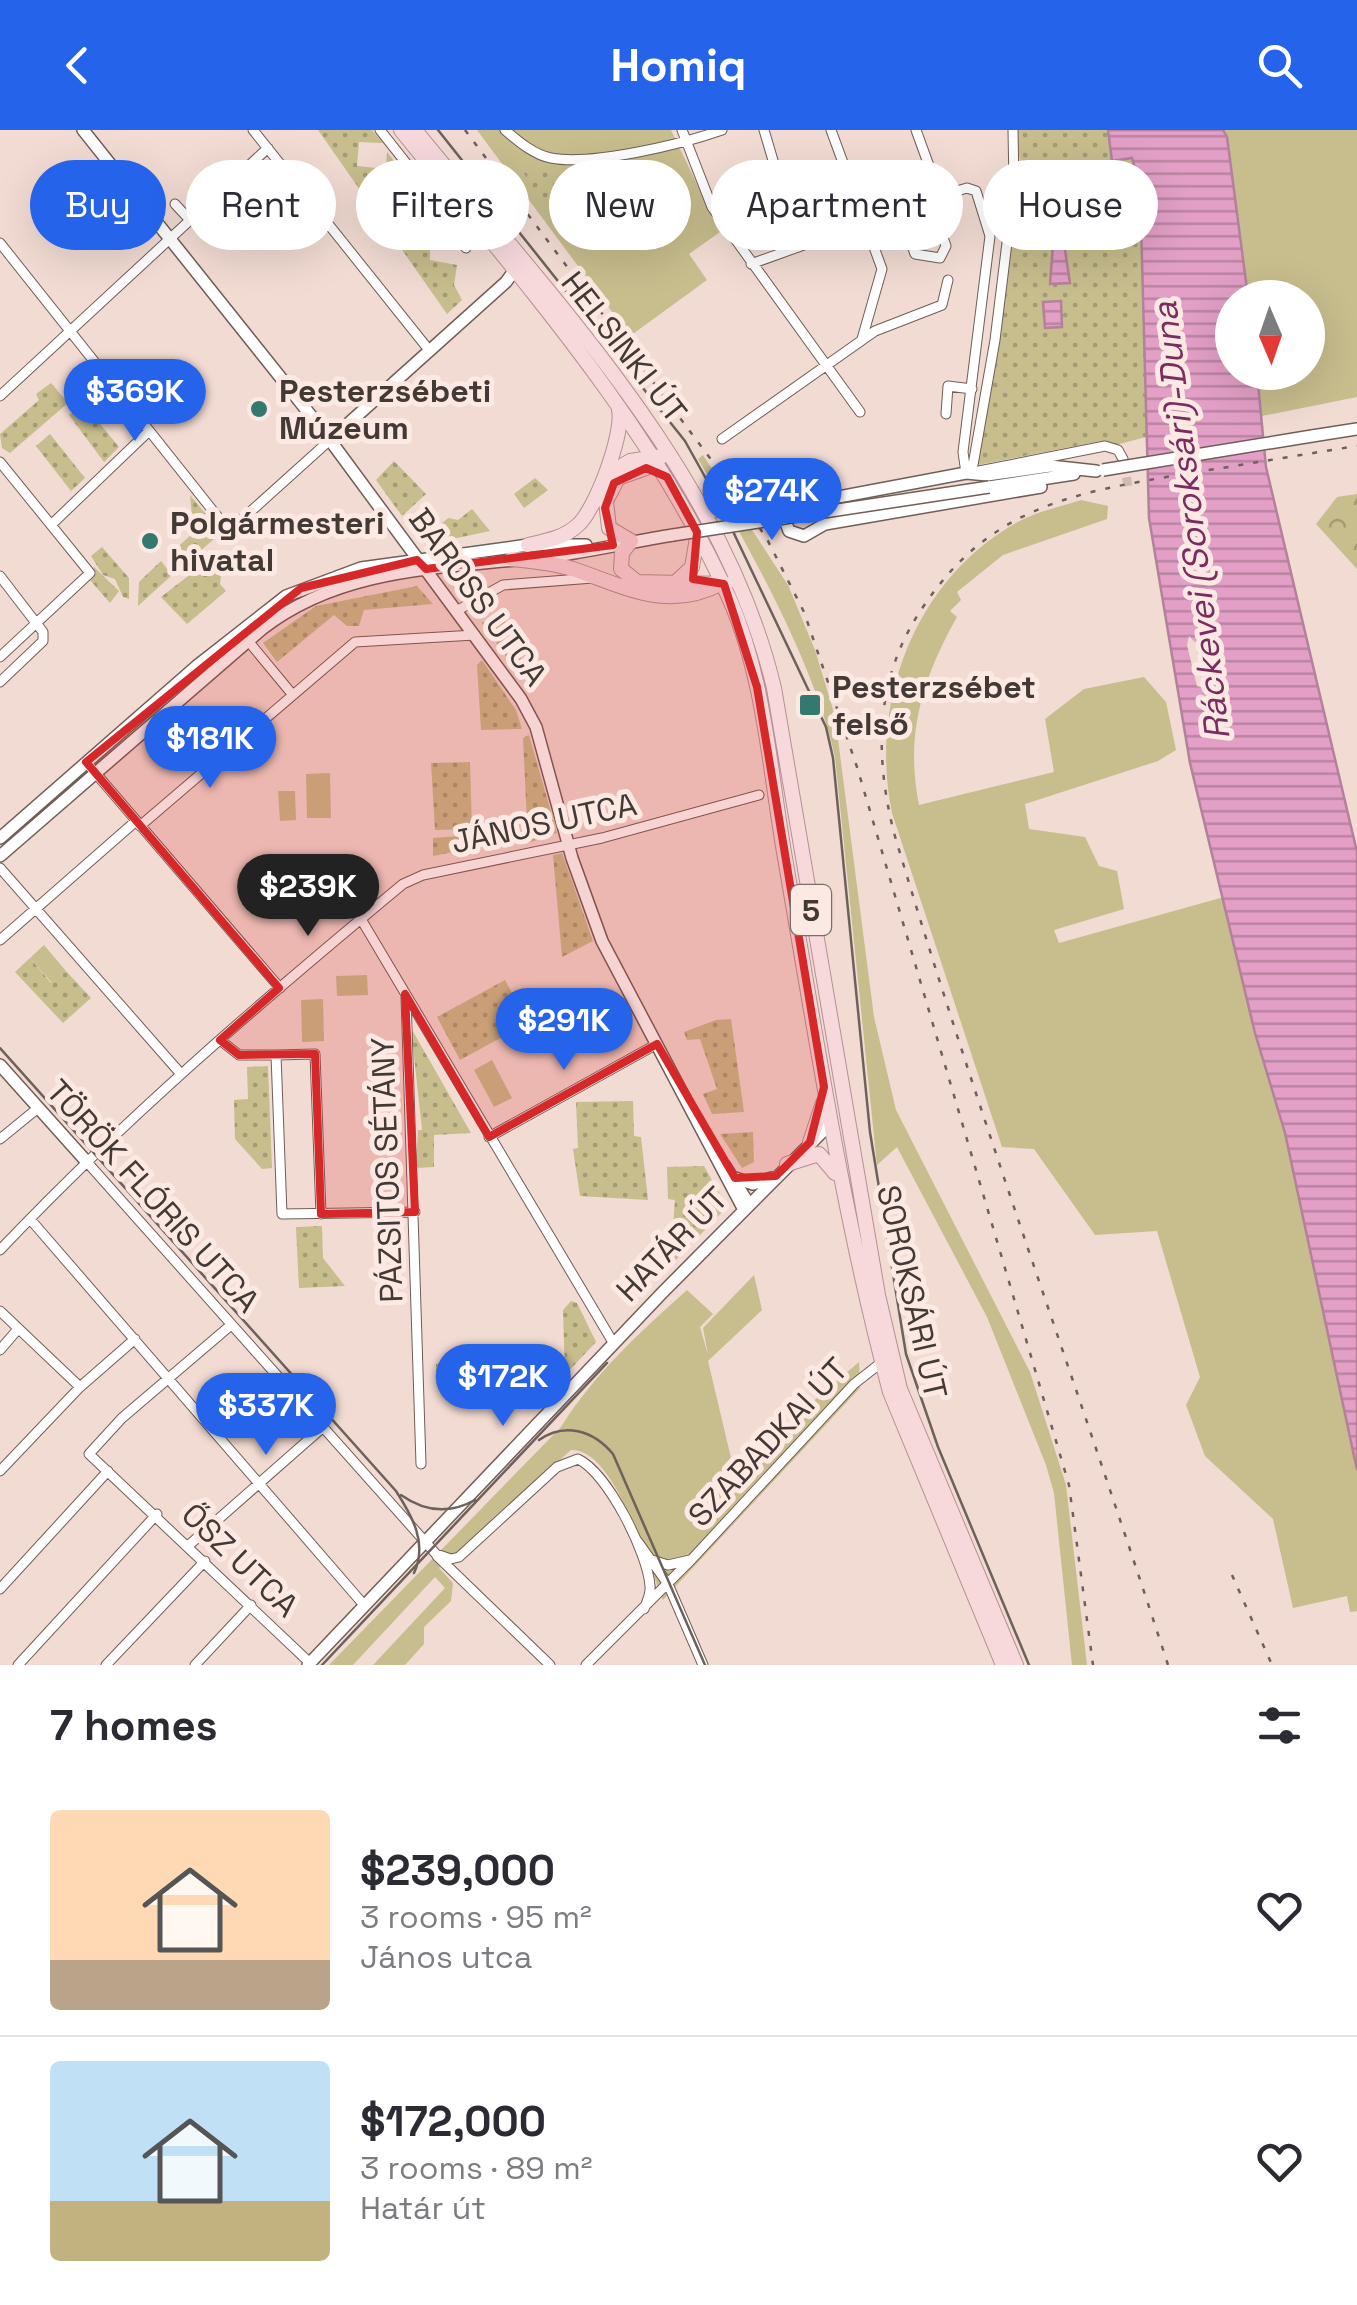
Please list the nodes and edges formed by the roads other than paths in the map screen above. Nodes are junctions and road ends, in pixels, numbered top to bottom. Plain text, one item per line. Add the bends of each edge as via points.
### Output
1 (82, 130) edge
2 (253, 130) edge
3 (380, 130) edge
4 (401, 130) edge
5 (415, 130) edge
6 (505, 130) edge
7 (682, 130) edge
8 (722, 130) edge
9 (764, 130) edge
10 (832, 130) edge
11 (916, 130) edge
12 (1013, 130) edge
13 (687, 142) junction
14 (268, 148) junction
15 (254, 160) edge
16 (404, 160) edge
17 (771, 160) edge
18 (843, 160) edge
19 (924, 160) edge
20 (963, 189) edge
21 (176, 204) dead end
22 (186, 216) edge
23 (186, 220) edge
24 (167, 236) junction
25 (0, 243) edge
26 (792, 250) edge
27 (876, 250) edge
28 (914, 250) edge
29 (944, 250) edge
30 (751, 264) junction
31 (517, 266) junction
32 (948, 280) dead end
33 (502, 286) junction
34 (526, 287) junction
35 (70, 332) junction
36 (862, 340) junction
37 (429, 350) junction
38 (826, 369) junction
39 (972, 389) junction
40 (0, 396) edge
41 (619, 409) junction
42 (860, 412) dead end
43 (946, 414) dead end
44 (1357, 429) edge
45 (149, 431) junction
46 (722, 439) dead end
47 (330, 440) junction
48 (969, 453) junction
49 (661, 458) junction
50 (1124, 459) dead end
51 (0, 462) edge
52 (1100, 470) junction
53 (966, 473) junction
54 (601, 480) junction
55 (989, 487) junction
56 (1041, 487) junction
57 (698, 500) junction
58 (780, 506) junction
59 (736, 507) junction
60 (51, 525) junction
61 (697, 532) junction
62 (720, 541) junction
63 (626, 542) junction
64 (528, 545) junction
65 (512, 558) junction
66 (730, 561) junction
67 (422, 565) junction
68 (0, 576) edge
69 (595, 578) junction
70 (676, 582) junction
71 (722, 583) junction
72 (706, 590) junction
73 (730, 599) junction
74 (458, 610) junction
75 (35, 622) junction
76 (475, 635) junction
77 (249, 642) junction
78 (0, 657) edge
79 (768, 665) junction
80 (0, 682) edge
81 (292, 694) junction
82 (90, 768) junction
83 (759, 795) dead end
84 (138, 823) junction
85 (0, 838) edge
86 (568, 845) junction
87 (0, 856) edge
88 (0, 868) edge
89 (36, 909) junction
90 (361, 919) junction
91 (0, 940) edge
92 (280, 988) junction
93 (406, 994) junction
94 (220, 1040) junction
95 (657, 1044) junction
96 (276, 1056) junction
97 (0, 1066) edge
98 (181, 1074) junction
99 (824, 1087) junction
100 (843, 1092) junction
101 (38, 1108) junction
102 (830, 1124) junction
103 (490, 1137) junction
104 (0, 1139) edge
105 (810, 1142) junction
106 (719, 1158) junction
107 (86, 1161) junction
108 (787, 1164) junction
109 (856, 1167) junction
110 (776, 1176) junction
111 (735, 1178) junction
112 (840, 1182) junction
113 (747, 1208) junction
114 (415, 1212) junction
115 (321, 1214) junction
116 (30, 1218) junction
117 (0, 1250) edge
118 (0, 1311) edge
119 (231, 1326) junction
120 (18, 1329) junction
121 (135, 1338) junction
122 (614, 1344) junction
123 (0, 1350) edge
124 (882, 1362) junction
125 (171, 1379) junction
126 (80, 1387) junction
127 (322, 1428) junction
128 (421, 1464) dead end
129 (108, 1471) junction
130 (0, 1472) edge
131 (261, 1481) junction
132 (157, 1514) junction
133 (631, 1532) junction
134 (424, 1541) junction
135 (188, 1545) junction
136 (466, 1552) junction
137 (436, 1554) junction
138 (649, 1558) junction
139 (692, 1559) junction
140 (206, 1561) junction
141 (668, 1584) junction
142 (467, 1586) junction
143 (0, 1590) edge
144 (364, 1605) junction
145 (252, 1606) junction
146 (644, 1609) junction
147 (309, 1664) edge
148 (18, 1665) edge
149 (106, 1665) edge
150 (195, 1665) edge
151 (550, 1665) edge
152 (586, 1665) edge
153 (703, 1665) edge
154 (1004, 1665) edge
155 (1016, 1665) edge

1 - 24 street, BAROSS UTCA
2 - 14 street
3 - 16 street
4 - 31 main road, HELSINKI ÚT / 5
5 - 31 main road, HELSINKI ÚT / 5
6 - 13 street via 555,159
7 - 13 street
8 - 13 street
9 - 17 street
10 - 18 street
11 - 19 street
12 - 48 street via 1014,186 995,340
13 - 30 street via 712,207
14 - 15 street
14 - 37 street
20 - 39 street via 976,191 990,236
21 - 22 street
23 - 24 street
24 - 35 street
24 - 47 street, BAROSS UTCA
25 - 35 street
26 - 30 street
27 - 36 street via 882,268
28 - 29 street via 940,258
30 - 38 street
31 - 33 street
31 - 34 main road, HELSINKI ÚT / 5
31 - 49 main road, HELSINKI ÚT / 5
32 - 36 street via 942,305
33 - 34 main road
33 - 37 street
34 - 41 main road, HELSINKI ÚT / 5
35 - 40 street
35 - 45 street
36 - 38 street
37 - 47 street
38 - 42 street
38 - 46 street
39 - 43 street via 948,386
39 - 48 street
41 - 49 main road, HELSINKI ÚT / 5
41 - 54 main road via 620,431
44 - 52 street, bridge
45 - 47 street via 229,531
45 - 60 street
47 - 67 street, BAROSS UTCA
48 - 53 street
49 - 54 main road via 619,466
49 - 57 main road, HELSINKI ÚT / 5
49 - 61 main road, HELSINKI ÚT / 5
49 - 63 main road via 618,478 606,501 609,528
50 - 53 street via 1104,446
51 - 60 street
52 - 53 street via 1050,466
52 - 55 street
52 - 56 street
53 - 58 street
54 - 64 main road via 576,527
55 - 56 street
55 - 63 street, bridge
56 - 58 street via 825,524 804,536 789,532
57 - 59 main road via 713,510
57 - 62 main road, HELSINKI ÚT / 5
58 - 59 street, bridge
59 - 62 main road via 722,519
60 - 75 street via 90,574
61 - 70 main road via 692,567
61 - 71 main road, HELSINKI ÚT / 5
62 - 66 main road, HELSINKI ÚT / 5
63 - 64 street
63 - 65 street
63 - 70 main road via 620,562 630,579
64 - 67 street
65 - 67 street
65 - 69 main road
66 - 71 main road
66 - 79 main road, HELSINKI ÚT / 5
67 - 74 street, BAROSS UTCA
67 - 77 street via 326,590 290,607
67 - 82 street via 342,572 286,596
68 - 75 street
69 - 72 main road via 658,598
69 - 74 street via 503,585
70 - 71 main road
71 - 72 main road
71 - 73 main road, HELSINKI ÚT / 5
71 - 79 main road via 734,590
72 - 73 main road
73 - 99 main road, HELSINKI ÚT / 5 via 756,688
74 - 76 street, BAROSS UTCA
75 - 78 street
75 - 80 street via 44,640
76 - 81 street via 355,642
76 - 86 street, BAROSS UTCA via 536,727
77 - 81 street
77 - 82 street
79 - 100 main road, HELSINKI ÚT / 5
81 - 84 street
82 - 84 street
82 - 85 street
82 - 87 street
83 - 86 street, JÁNOS UTCA
84 - 89 street
84 - 92 street
86 - 90 street, JÁNOS UTCA via 422,874
86 - 95 street, BAROSS UTCA via 602,941
88 - 89 street
89 - 91 street
89 - 98 street
90 - 92 street, JÁNOS UTCA
90 - 93 street
92 - 94 street, JÁNOS UTCA
93 - 103 street
93 - 114 street, PÁZSITOS SÉTÁNY
94 - 96 street via 239,1055
94 - 98 street, JÁNOS UTCA
95 - 103 street
95 - 106 street, BAROSS UTCA
96 - 115 street via 282,1214
96 - 115 street via 315,1054
97 - 101 street, TÖRÖK FLÓRIS UTCA
98 - 107 street, JÁNOS UTCA
99 - 102 main road, HELSINKI ÚT / 5
99 - 105 main road
100 - 102 main road
100 - 109 main road, SOROKSÁRI ÚT / 5
101 - 104 street
101 - 107 street, TÖRÖK FLÓRIS UTCA
102 - 105 street, HATÁR ÚT
102 - 109 main road via 842,1132
102 - 112 main road, SOROKSÁRI ÚT / 5
103 - 122 street
105 - 108 street, HATÁR ÚT
106 - 111 street, BAROSS UTCA
106 - 113 street, BAROSS UTCA
107 - 116 street, JÁNOS UTCA
107 - 119 street, TÖRÖK FLÓRIS UTCA
108 - 110 street, HATÁR ÚT
108 - 112 main road via 819,1154
109 - 155 main road, SOROKSÁRI ÚT / 5 via 900,1389
110 - 111 street via 753,1184
110 - 113 street, HATÁR ÚT
111 - 113 street, BAROSS UTCA
112 - 124 main road, SOROKSÁRI ÚT / 5
113 - 122 street, HATÁR ÚT
114 - 115 street
114 - 128 street, PÁZSITOS SÉTÁNY
116 - 117 street, JÁNOS UTCA
116 - 121 street
118 - 120 street
119 - 125 street
119 - 127 street, TÖRÖK FLÓRIS UTCA
120 - 123 street
120 - 126 street
121 - 125 street
121 - 126 street
122 - 134 street, HATÁR ÚT
124 - 139 street, SZABADKAI ÚT
124 - 154 main road, SOROKSÁRI ÚT / 5
125 - 129 street, ŐSZ UTCA via 89,1454
125 - 131 street
126 - 130 street
127 - 131 street
127 - 134 street, TÖRÖK FLÓRIS UTCA
129 - 132 street, ŐSZ UTCA
129 - 143 street
131 - 135 street
131 - 144 street
132 - 135 street, ŐSZ UTCA
132 - 148 street
133 - 136 street via 604,1480 584,1462 570,1460
133 - 138 street
133 - 146 street via 650,1582
134 - 137 street, TÖRÖK FLÓRIS UTCA
134 - 144 street, HATÁR ÚT
135 - 140 street, ŐSZ UTCA
136 - 137 street via 454,1559
136 - 142 street via 459,1569
137 - 142 street
138 - 139 street, SZABADKAI ÚT via 668,1566
138 - 141 street
139 - 141 street, SZABADKAI ÚT
140 - 145 street, ŐSZ UTCA
140 - 149 street
141 - 146 street, SZABADKAI ÚT
141 - 153 street
142 - 151 street
144 - 147 street, HATÁR ÚT
145 - 147 street, ŐSZ UTCA
145 - 150 street
146 - 152 street, SZABADKAI ÚT

